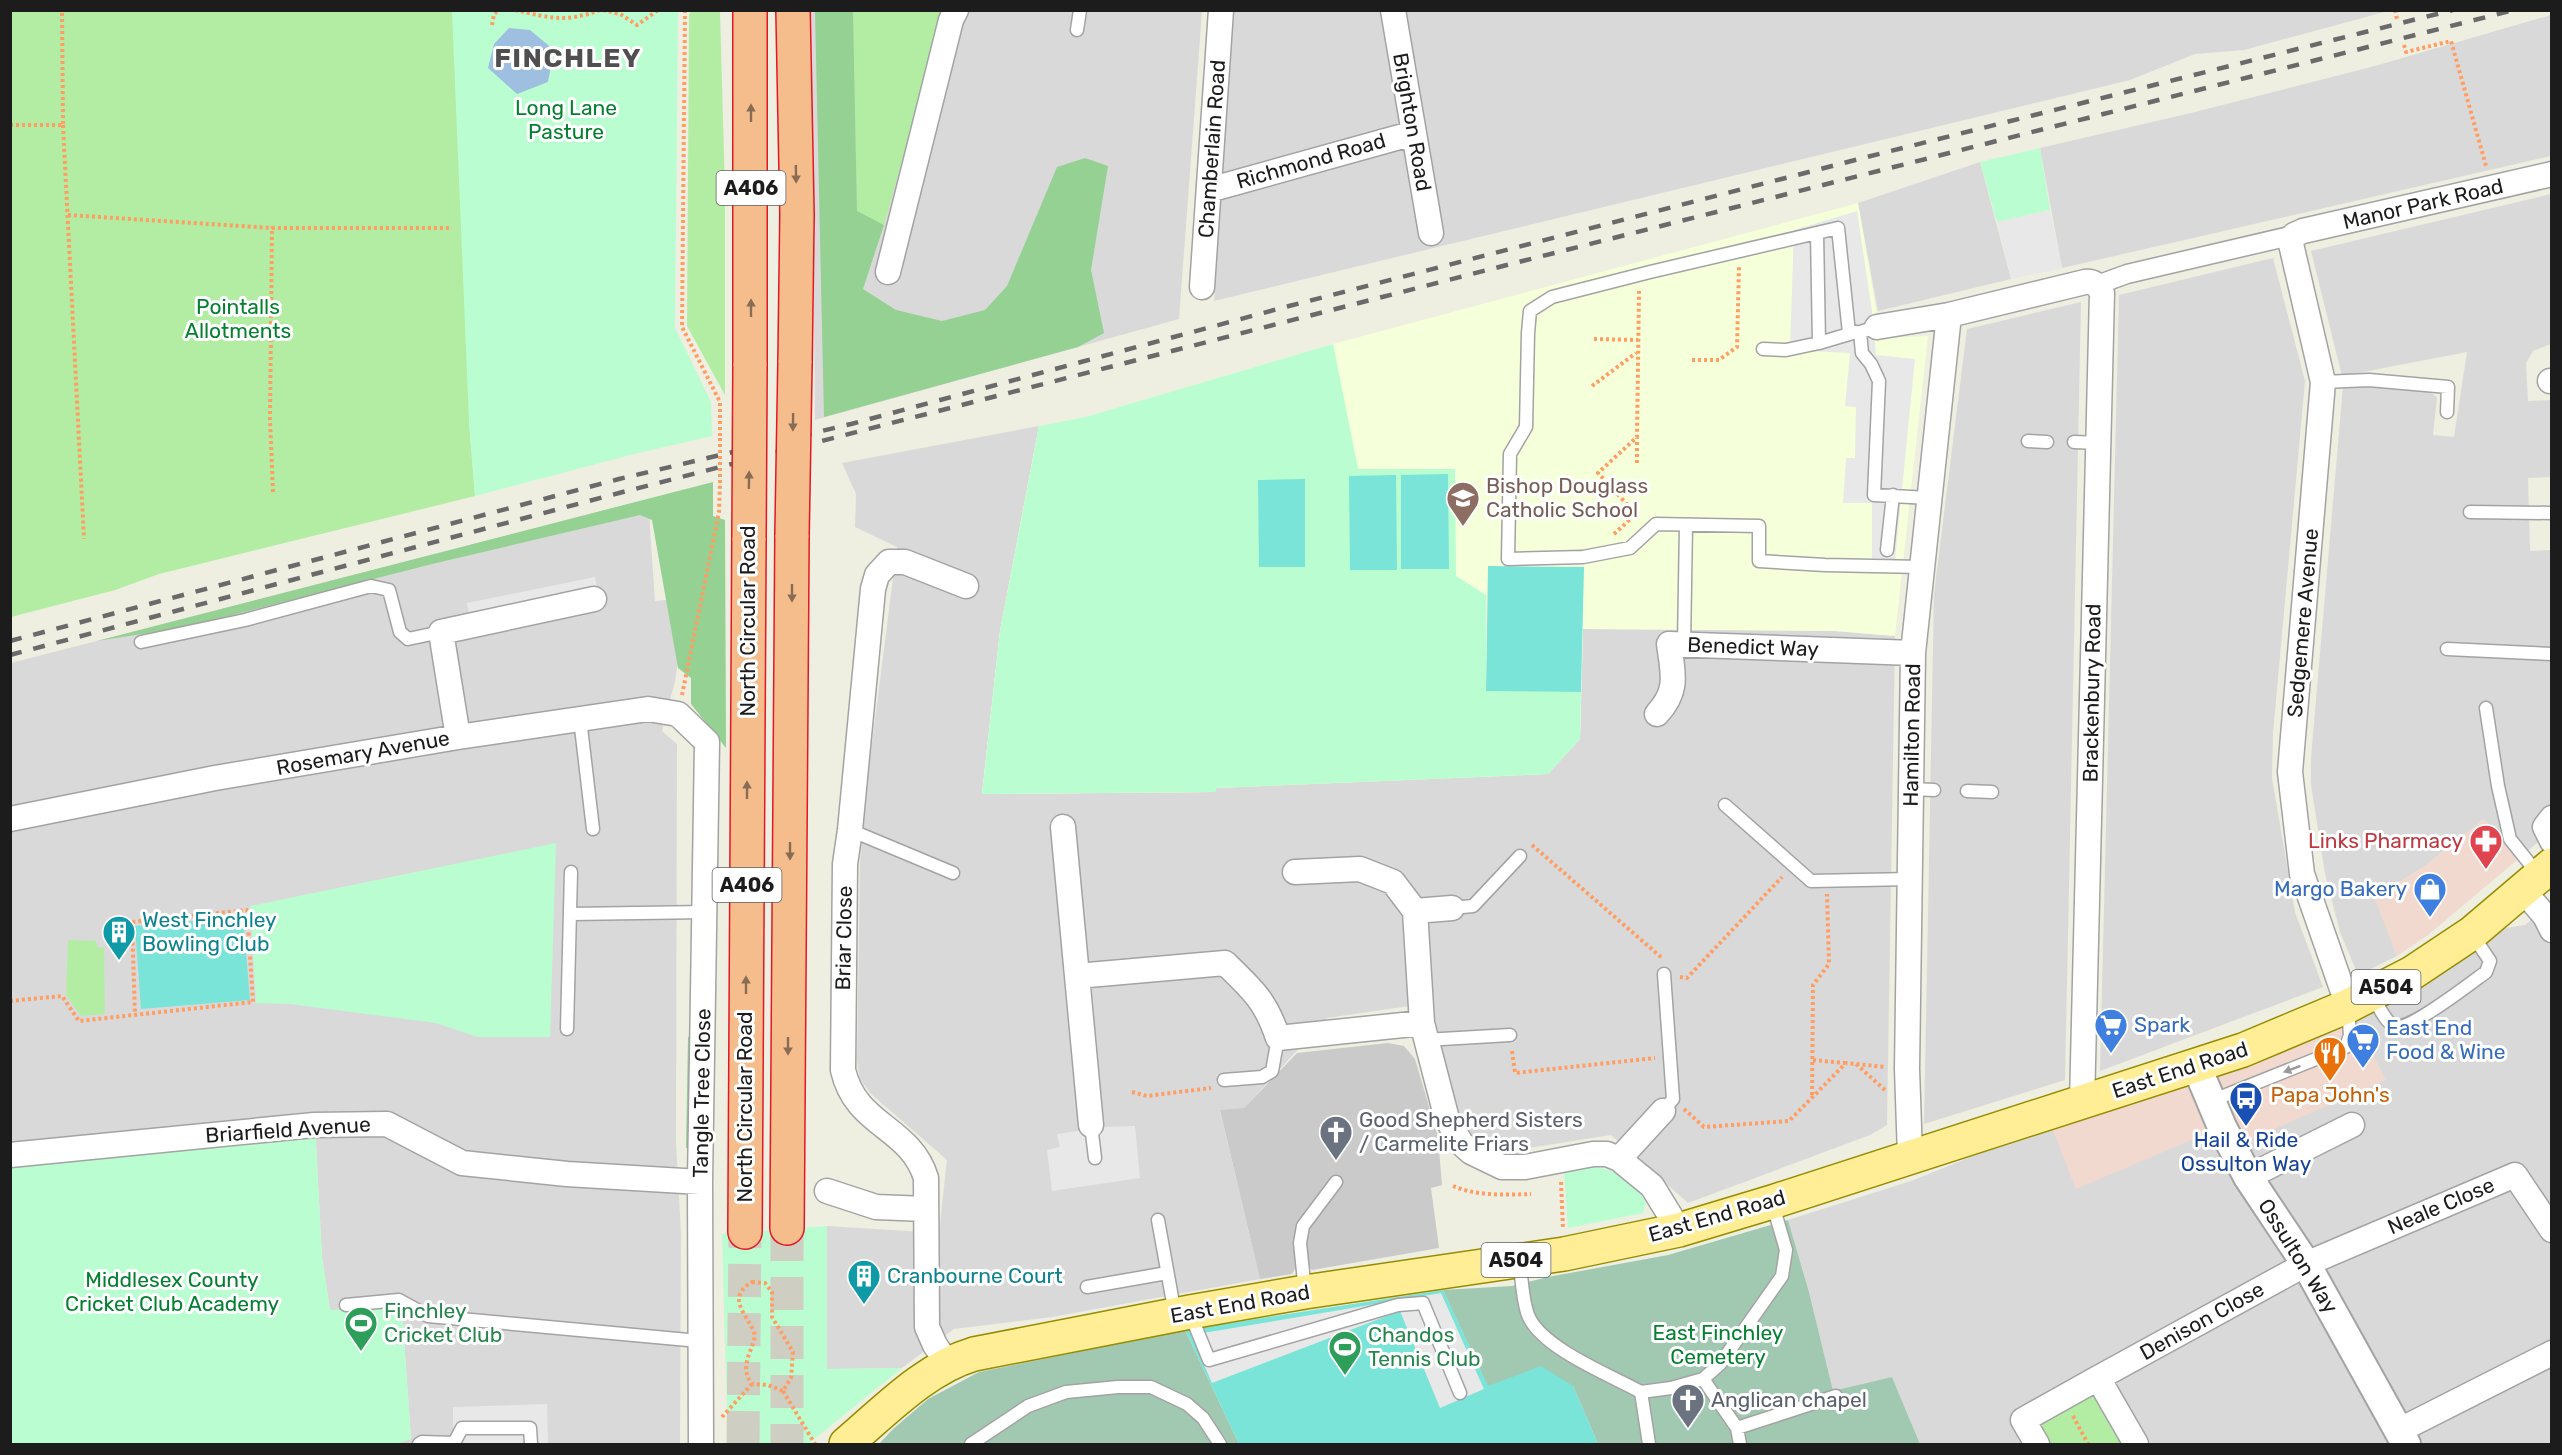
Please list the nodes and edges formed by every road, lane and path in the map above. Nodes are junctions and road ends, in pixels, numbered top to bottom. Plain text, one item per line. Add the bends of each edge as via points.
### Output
1 (62, 10) edge
2 (499, 10) edge
3 (515, 10) edge
4 (601, 10) edge
5 (658, 10) edge
6 (685, 10) edge
7 (750, 10) edge
8 (793, 10) edge
9 (956, 10) edge
10 (1080, 10) edge
11 (1221, 10) edge
12 (1394, 10) edge
13 (2395, 10) edge
14 (2397, 19) dead end
15 (492, 25) dead end
16 (1077, 30) dead end
17 (2404, 45) dead end
18 (63, 124) junction
19 (10, 125) edge
20 (1414, 133) junction
21 (2552, 174) edge
22 (2492, 188) junction
23 (1209, 190) junction
24 (68, 215) junction
25 (272, 228) junction
26 (452, 228) dead end
27 (1431, 233) dead end
28 (1817, 233) junction
29 (2294, 235) junction
30 (1740, 251) junction
31 (888, 272) dead end
32 (1639, 275) junction
33 (2097, 285) junction
34 (1202, 287) dead end
35 (1948, 315) junction
36 (1862, 331) junction
37 (1594, 339) dead end
38 (1638, 340) junction
39 (1819, 343) junction
40 (1763, 349) dead end
41 (1637, 352) junction
42 (1692, 360) dead end
43 (2323, 382) junction
44 (1592, 386) dead end
45 (2447, 412) dead end
46 (1637, 437) junction
47 (2028, 441) dead end
48 (2047, 442) dead end
49 (2074, 442) dead end
50 (2099, 443) junction
51 (1637, 464) dead end
52 (1590, 472) dead end
53 (1598, 473) junction
54 (273, 492) dead end
55 (1893, 495) junction
56 (1929, 498) junction
57 (2470, 512) dead end
58 (2552, 513) edge
59 (1686, 525) junction
60 (84, 539) dead end
61 (1608, 539) dead end
62 (1887, 550) dead end
63 (1922, 567) junction
64 (966, 586) dead end
65 (594, 599) dead end
66 (441, 632) junction
67 (141, 642) dead end
68 (1684, 645) junction
69 (2447, 649) dead end
70 (1913, 652) junction
71 (2552, 654) edge
72 (681, 695) dead end
73 (2486, 708) dead end
74 (1657, 714) dead end
75 (579, 719) junction
76 (458, 737) junction
77 (707, 742) joint
78 (1967, 791) dead end
79 (1992, 792) dead end
80 (1725, 805) dead end
81 (2552, 818) edge
82 (10, 819) edge
83 (1063, 827) dead end
84 (593, 829) dead end
85 (850, 830) junction
86 (2552, 841) edge
87 (1520, 856) joint
88 (1792, 865) junction
89 (570, 872) dead end
90 (1295, 872) dead end
91 (953, 873) dead end
92 (2538, 876) edge
93 (1911, 879) junction
94 (1827, 881) junction
95 (1452, 908) joint
96 (1415, 911) junction
97 (706, 912) junction
98 (570, 914) junction
99 (2549, 919) edge
100 (2472, 933) junction
101 (1664, 974) junction
102 (1077, 976) junction
103 (10, 1000) edge
104 (2360, 1001) junction
105 (135, 1015) junction
106 (567, 1029) dead end
107 (1423, 1031) junction
108 (1510, 1035) joint
109 (1278, 1038) junction
110 (1669, 1057) junction
111 (1813, 1060) junction
112 (1846, 1063) junction
113 (1856, 1063) junction
114 (2196, 1065) junction
115 (1906, 1069) junction
116 (1224, 1080) joint
117 (1132, 1092) dead end
118 (1812, 1095) junction
119 (2211, 1101) junction
120 (2082, 1103) junction
121 (1668, 1105) junction
122 (1908, 1113) junction
123 (1091, 1125) joint
124 (2352, 1125) dead end
125 (10, 1155) edge
126 (1910, 1156) junction
127 (1095, 1158) dead end
128 (1619, 1159) junction
129 (1560, 1160) junction
130 (2248, 1177) junction
131 (700, 1182) junction
132 (1336, 1182) dead end
133 (1453, 1186) dead end
134 (827, 1191) dead end
135 (1531, 1194) dead end
136 (1772, 1202) junction
137 (926, 1209) junction
138 (1158, 1220) dead end
139 (787, 1228) tunnel mouth
140 (1679, 1230) junction
141 (2552, 1230) edge
142 (745, 1232) tunnel mouth
143 (1564, 1254) junction
144 (1519, 1260) junction
145 (2306, 1264) junction
146 (1167, 1273) junction
147 (1087, 1287) dead end
148 (1305, 1292) junction
149 (346, 1305) dead end
150 (1182, 1313) junction
151 (699, 1341) junction
152 (2552, 1353) edge
153 (948, 1364) junction
154 (1703, 1378) junction
155 (2098, 1378) junction
156 (752, 1384) junction
157 (783, 1392) junction
158 (1641, 1392) junction
159 (1461, 1393) dead end
160 (1836, 1396) dead end
161 (2064, 1398) junction
162 (701, 1419) junction
163 (1737, 1428) junction
164 (2402, 1438) edge
165 (419, 1444) edge
166 (531, 1444) edge
167 (701, 1444) edge
168 (815, 1444) edge
169 (846, 1444) edge
170 (971, 1444) edge
171 (1220, 1444) edge
172 (1649, 1444) edge
173 (1740, 1444) edge
174 (2037, 1444) edge
175 (2088, 1444) edge
176 (2136, 1444) edge

1 - 18 path
2 - 15 path
3 - 4 path via 543,18 576,18
4 - 5 path via 620,14 637,25
6 - 72 path, bridge via 682,327 720,402 720,483 719,512
142 -> 7 highway, North Circular Road / A406, bridge
8 -> 139 highway, North Circular Road / A406, bridge via 796,215
9 - 31 street
10 - 16 lane
11 - 23 street, Chamberlain Road
12 - 20 street, Brighton Road
13 - 14 path
17 - 22 path via 2406,52 2451,41
18 - 19 path
18 - 24 path
20 - 23 street, Richmond Road
20 - 27 street, Brighton Road
21 - 22 street, Manor Park Road
22 - 29 street, Manor Park Road
23 - 34 street, Chamberlain Road
24 - 25 path
24 - 60 path
25 - 26 path
25 - 54 path
28 - 30 lane
28 - 36 lane via 1838,228
28 - 39 lane
29 - 33 street via 2127,274
29 - 43 street, Sedgemere Avenue via 2292,249
30 - 32 lane
30 - 42 path via 1737,347 1719,360
32 - 38 path
32 - 59 lane via 1552,297 1530,311 1526,427 1510,454 1508,559 1583,557 1630,548 1656,524
33 - 35 street via 2085,282
33 - 50 street, Brackenbury Road via 2103,299
35 - 36 street
35 - 56 street, Hamilton Road
36 - 39 lane
36 - 55 lane via 1862,353 1879,381 1874,495
37 - 38 path
38 - 41 path
39 - 40 lane via 1786,350
41 - 44 path
41 - 46 path
43 - 45 lane via 2369,380 2448,387
43 - 104 street, Sedgemere Avenue via 2290,772 2302,874
46 - 51 path
46 - 53 path
47 - 48 lane
49 - 50 lane
50 - 120 street, Brackenbury Road
52 - 53 path
53 - 61 path via 1636,514
55 - 56 lane
55 - 62 lane
56 - 63 street, Hamilton Road
57 - 58 lane
59 - 63 lane via 1759,526 1759,561
59 - 68 lane
63 - 70 street, Hamilton Road
64 - 85 street, Briar Close via 905,562 889,562 877,575
65 - 66 street
66 - 67 lane via 408,639 400,632 389,590 370,586 245,620
66 - 76 street
68 - 70 street, Benedict Way
68 - 74 street, Benedict Way via 1669,644 1674,686 1668,702
69 - 71 lane
70 - 93 street, Hamilton Road via 1922,790
73 - 92 lane via 2510,839
75 - 76 street, Rosemary Avenue
75 - 77 street, Rosemary Avenue via 648,709 678,714
75 - 84 lane
76 - 82 street, Rosemary Avenue via 215,778
77 - 97 street, Tangle Tree Close
78 - 79 lane
80 - 88 lane
81 - 86 street via 2545,827
83 - 102 street
85 - 91 lane
85 - 137 street, Briar Close via 845,864 843,1070 846,1084 860,1107 911,1148 918,1159 926,1178
87 - 95 lane via 1473,906
87 - 101 path via 1533,844 1665,961
88 - 94 lane via 1811,882
88 - 101 path via 1687,978
89 - 98 lane
90 - 96 street via 1360,869 1393,882
92 - 99 street
92 - 100 main road, East End Road / A504
93 - 94 lane
93 - 115 street, Hamilton Road
94 - 111 path via 1829,964 1813,985
95 - 96 street
96 - 107 street
97 - 98 lane
97 - 131 street, Tangle Tree Close
98 - 106 lane
100 - 104 main road, East End Road / A504 via 2412,973
100 - 104 lane via 2490,962 2486,972 2402,1028
101 - 110 lane
102 - 109 street via 1225,963 1253,989 1270,1013
102 - 123 street
103 - 105 path via 62,996 79,1021
104 - 114 main road, East End Road / A504 via 2244,1050
104 -> 119 lane via 2346,1047
105 - 105 path via 253,1002 247,910 132,922
107 - 108 lane
107 - 109 street
107 - 129 street via 1447,1119 1461,1143 1502,1167
108 - 110 path via 1515,1073
109 - 116 lane via 1272,1071 1262,1077
110 - 121 lane
111 - 112 path
111 - 118 path
112 - 113 path
112 - 118 path
113 - 115 path
113 - 122 path
114 - 119 street, Ossulton Way
114 - 120 main road, East End Road / A504
115 - 122 street, Hamilton Road
116 - 117 path via 1208,1090 1147,1096
118 - 121 path via 1789,1121 1704,1127
119 - 130 street, Ossulton Way
120 - 126 main road, East End Road / A504
121 - 128 street
122 - 126 street, Hamilton Road
123 - 127 lane
124 - 130 street
125 - 131 street, Briarfield Avenue via 314,1125 387,1124 462,1163
126 - 136 main road, East End Road / A504
128 - 129 street via 1593,1154
128 - 140 street via 1652,1186
129 - 143 path
130 - 145 street, Ossulton Way
131 - 151 street, Tangle Tree Close
132 - 148 lane via 1303,1226 1300,1243
133 - 135 path via 1464,1191
134 - 137 street via 876,1207
136 - 140 main road, East End Road / A504
136 - 154 lane via 1786,1250 1782,1276 1720,1364
137 - 153 street, Briar Close via 927,1327
138 - 146 lane
140 - 143 main road, East End Road / A504
141 - 145 street, Neale Close via 2515,1175
143 - 144 main road, East End Road / A504
144 - 148 main road, East End Road / A504
144 - 158 lane via 1528,1315 1543,1335 1581,1361
145 - 155 street, Denison Close
145 - 164 street, Ossulton Way
146 - 147 lane
146 - 150 lane
148 - 150 main road, East End Road / A504
149 - 151 lane via 399,1300 428,1316
150 - 153 main road, East End Road / A504 via 974,1354
150 - 159 lane via 1209,1360 1398,1305 1423,1303
151 - 162 street, Tangle Tree Close
152 - 164 street
153 - 169 main road, East End Road / A504 via 916,1385
154 - 158 lane
154 - 163 lane
155 - 161 street, Denison Close
155 - 176 street
156 - 157 path via 768,1385
156 - 157 path via 745,1367 755,1336 741,1310 740,1297 747,1286 758,1281 772,1292 772,1317 793,1352 791,1378
156 - 162 path via 721,1418
157 - 168 path
158 - 172 lane
160 - 163 lane
161 - 174 street, Denison Close via 2023,1420
161 - 175 path
162 - 167 street, Tangle Tree Close
163 - 173 lane
165 - 166 lane via 454,1443 462,1428 530,1428
170 - 171 lane via 1028,1406 1066,1392 1118,1387 1151,1388 1187,1404 1203,1418

